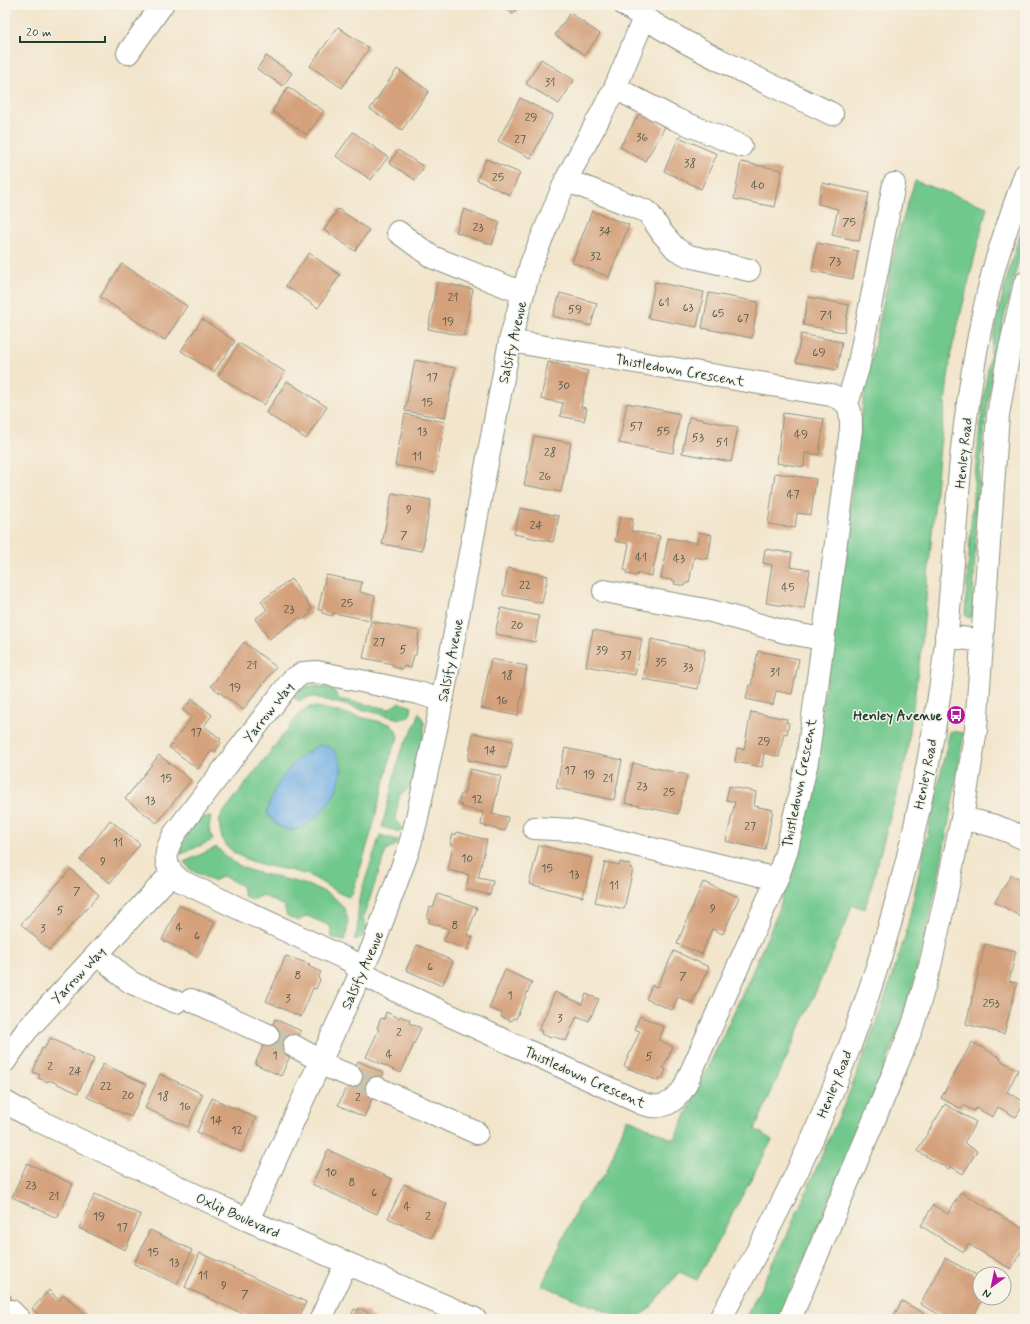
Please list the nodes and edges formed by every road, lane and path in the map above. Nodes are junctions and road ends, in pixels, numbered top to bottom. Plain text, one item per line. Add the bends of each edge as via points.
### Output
1 (162, 5) edge
2 (625, 5) edge
3 (644, 18) junction
4 (128, 53) dead end
5 (615, 88) junction
6 (832, 114) dead end
7 (741, 146) dead end
8 (1025, 175) edge
9 (566, 180) junction
10 (894, 184) dead end
11 (398, 232) dead end
12 (749, 270) dead end
13 (1025, 283) edge
14 (523, 293) junction
15 (510, 341) junction
16 (848, 404) junction
17 (604, 591) dead end
18 (946, 636) junction
19 (822, 639) junction
20 (983, 641) junction
21 (442, 701) junction
22 (962, 819) junction
23 (534, 828) dead end
24 (1025, 839) edge
25 (172, 873) junction
26 (777, 879) junction
27 (98, 954) junction
28 (361, 973) junction
29 (268, 1035) tunnel mouth
30 (294, 1046) tunnel mouth
31 (5, 1061) edge
32 (320, 1063) junction
33 (351, 1076) tunnel mouth
34 (377, 1088) tunnel mouth
35 (5, 1102) edge
36 (477, 1133) dead end
37 (248, 1220) junction
38 (346, 1263) junction
39 (321, 1319) edge
40 (475, 1319) edge
41 (720, 1319) edge
42 (790, 1319) edge

1 - 4 street
2 - 3 street
3 - 5 street, Salsify Avenue
3 - 6 street via 707,53
5 - 7 street via 675,119
5 - 9 street, Salsify Avenue
8 - 18 street, Henley Road via 994,270 969,395
9 - 12 street via 648,212 676,249 689,256
9 - 14 street, Salsify Avenue via 531,264
10 - 16 street, Thistledown Crescent via 858,368
11 - 14 street via 432,257
13 - 20 street via 998,415
14 - 15 street, Salsify Avenue
15 - 16 street, Thistledown Crescent via 831,395
15 - 21 street, Salsify Avenue
16 - 19 street, Thistledown Crescent via 851,429
17 - 19 street via 711,611 785,632
18 - 20 street
18 - 41 street, Henley Road via 941,683 915,825 873,982 836,1085 752,1261
19 - 26 street, Thistledown Crescent via 806,762 786,854
20 - 22 street via 976,729
21 - 25 street, Yarrow Way via 419,693 317,672 298,675 175,833 168,845 166,856
21 - 28 street, Salsify Avenue via 410,847
22 - 24 street via 980,821
22 - 42 street via 930,966 913,1025
23 - 26 street via 573,830
25 - 27 street, Yarrow Way
25 - 28 street via 181,881 351,961
26 - 28 street, Thistledown Crescent via 684,1088 673,1102 663,1106 643,1104
27 - 29 street via 132,983
27 - 31 street, Yarrow Way via 26,1031
28 - 32 street, Salsify Avenue
30 - 32 street
32 - 33 street
32 - 37 street, Salsify Avenue
34 - 36 street
35 - 37 street, Oxlip Boulevard via 35,1120
37 - 38 street, Oxlip Boulevard
38 - 39 street
38 - 40 street, Oxlip Boulevard

